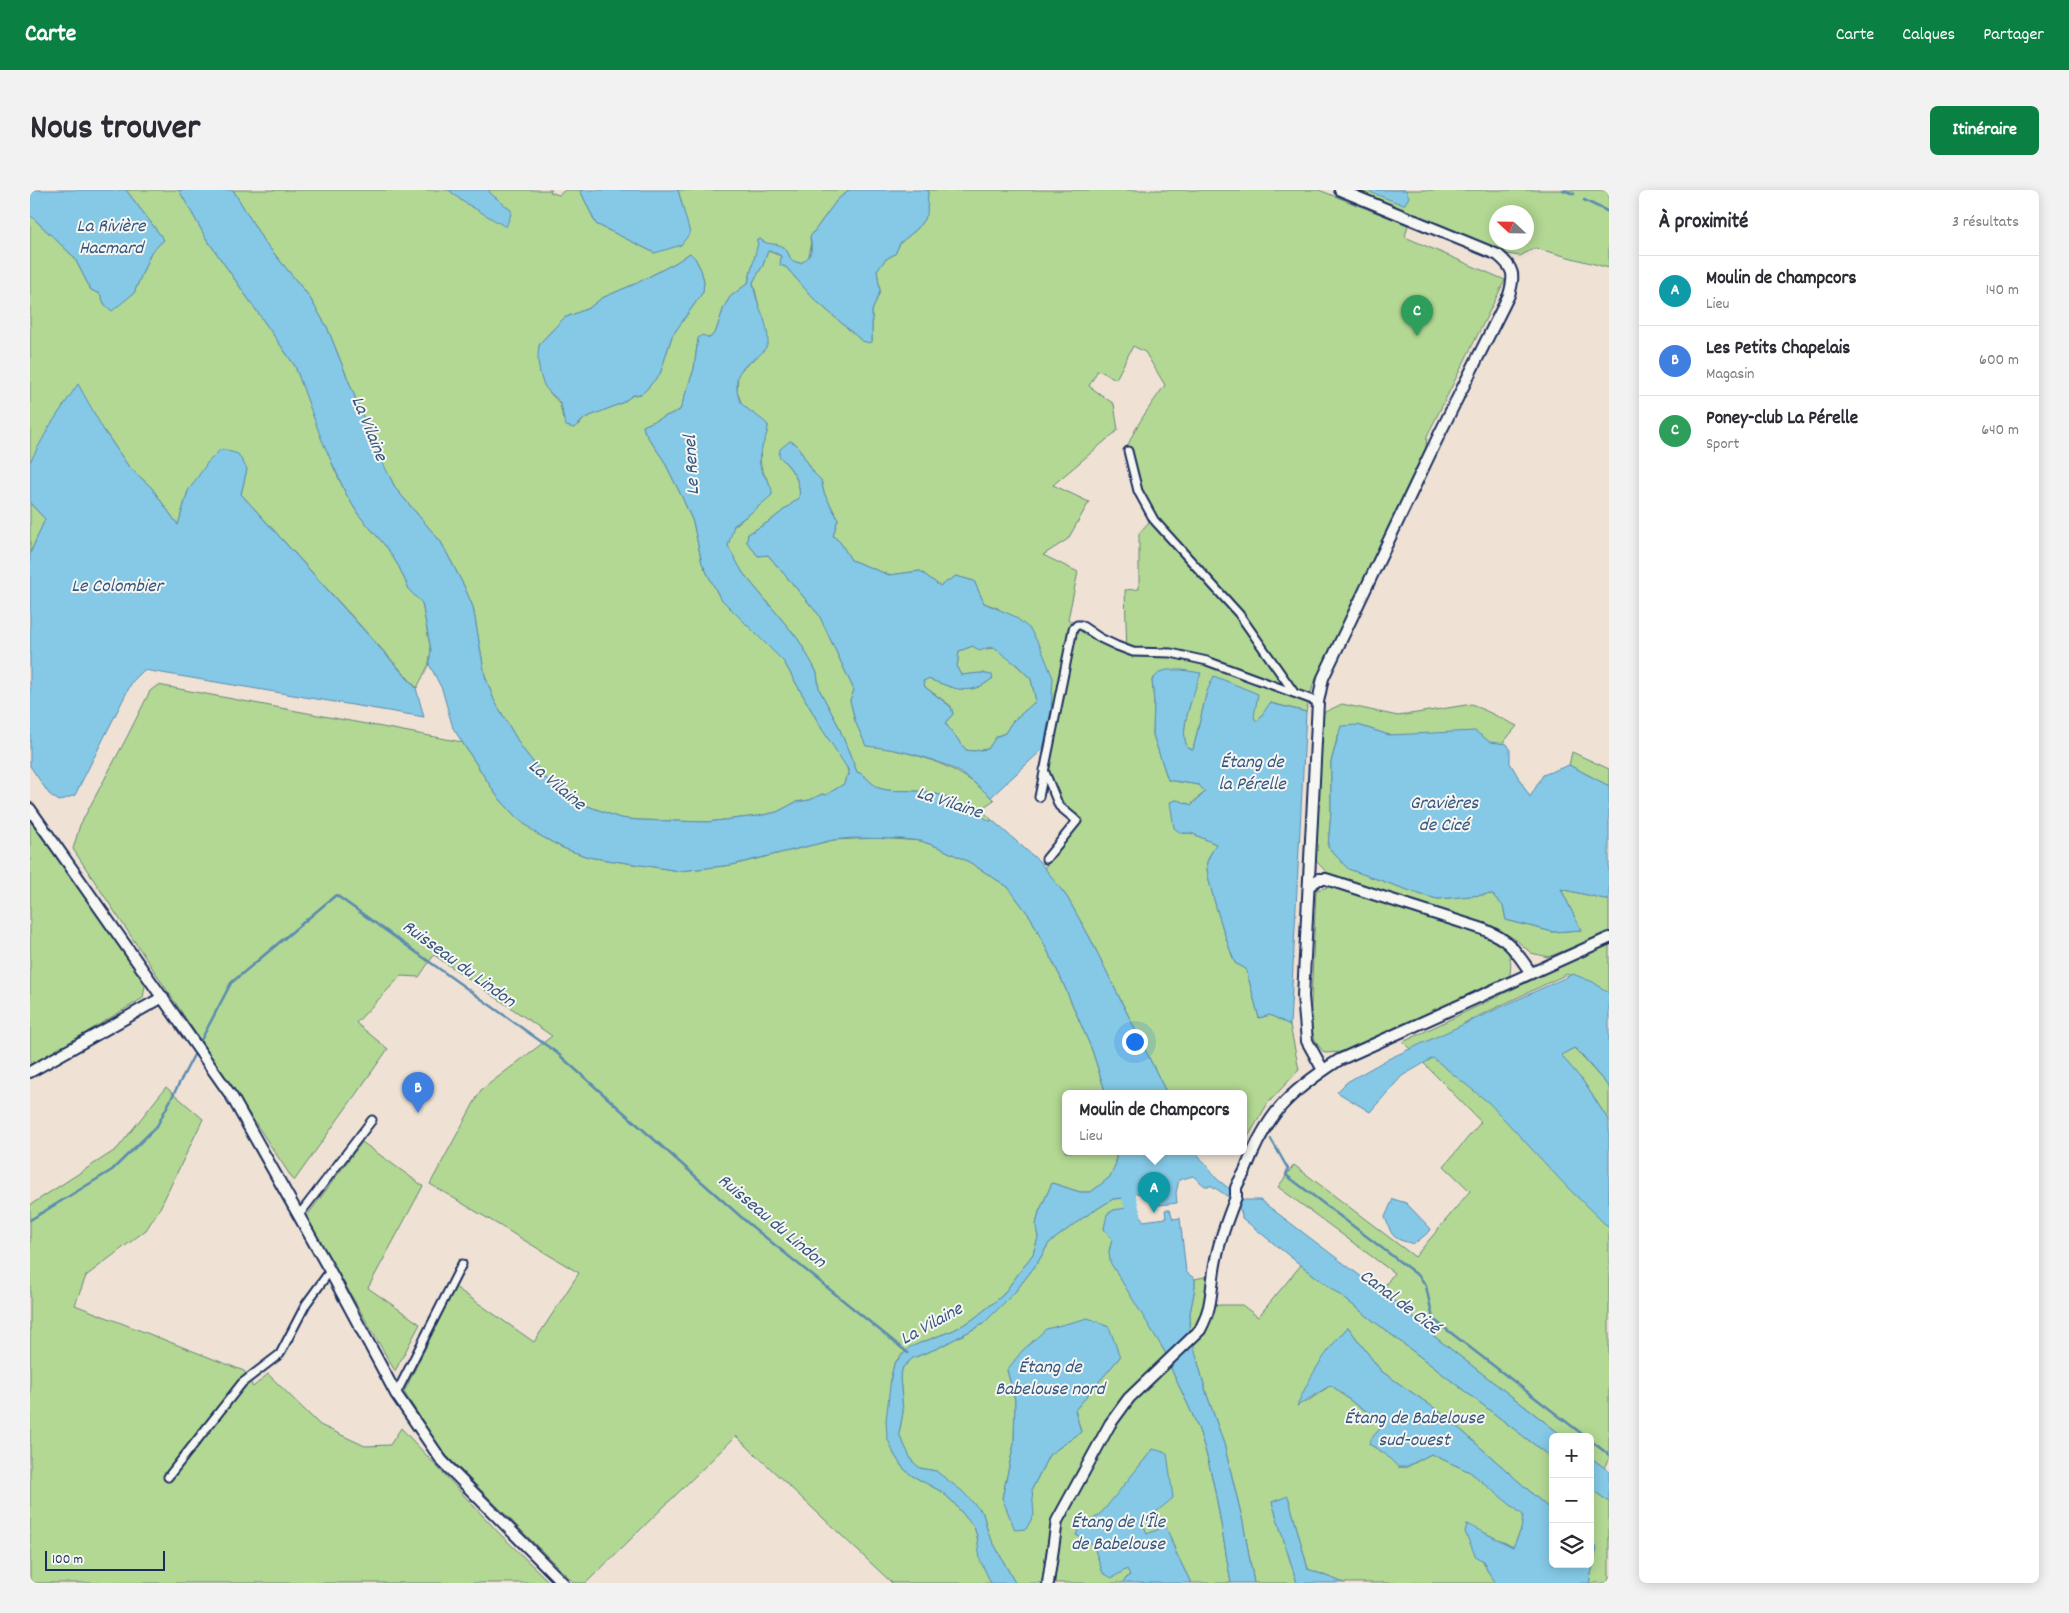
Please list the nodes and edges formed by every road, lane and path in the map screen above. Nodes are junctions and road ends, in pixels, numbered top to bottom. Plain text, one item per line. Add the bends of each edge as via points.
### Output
1 (1340, 190) edge
2 (1128, 451) dead end
3 (1293, 692) junction
4 (1318, 702) junction
5 (1044, 770) junction
6 (1038, 797) dead end
7 (30, 809) edge
8 (1311, 858) junction
9 (1046, 859) dead end
10 (1326, 879) junction
11 (1309, 886) junction
12 (1609, 938) edge
13 (1531, 973) junction
14 (163, 996) junction
15 (1323, 1070) junction
16 (30, 1072) edge
17 (372, 1120) dead end
18 (299, 1216) junction
19 (462, 1264) dead end
20 (330, 1271) junction
21 (396, 1394) junction
22 (168, 1478) dead end
23 (563, 1583) edge
24 (1048, 1583) edge

1 - 4 street via 1498,255 1512,270 1513,283 1332,656
2 - 3 street via 1138,491 1154,520 1239,614
3 - 4 street
3 - 5 street via 1207,661 1171,654 1133,652 1100,638 1081,624 1077,625 1073,629
4 - 8 street
5 - 6 street
5 - 9 street via 1060,806 1077,821
7 - 14 street
8 - 10 street
8 - 11 street
10 - 11 street via 1319,879
10 - 13 street via 1499,936 1511,944
11 - 15 street via 1303,1016 1307,1041
12 - 13 street
13 - 15 street
14 - 16 street
14 - 18 street via 232,1097
15 - 24 street via 1291,1093 1258,1140 1238,1182 1226,1222 1215,1262 1212,1301 1207,1317 1200,1330 1140,1387 1110,1424 1057,1521
17 - 18 street
18 - 20 street
19 - 21 street
20 - 21 street
20 - 22 street via 306,1304 280,1354 242,1383
21 - 23 street via 442,1462

